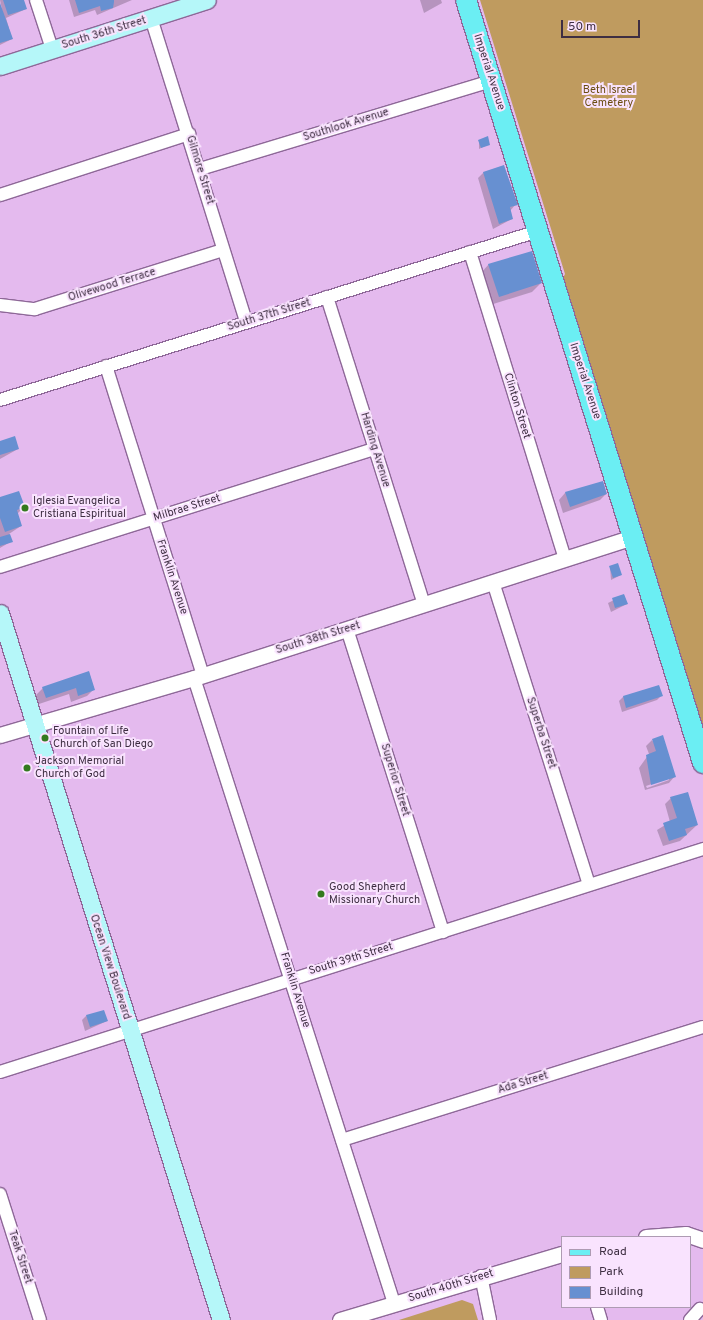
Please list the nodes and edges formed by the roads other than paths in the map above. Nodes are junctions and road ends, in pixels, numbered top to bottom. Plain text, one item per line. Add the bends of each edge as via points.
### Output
1 (36, 0) edge
2 (207, 0) edge
3 (466, 0) edge
4 (151, 18) junction
5 (52, 49) junction
6 (0, 66) edge
7 (492, 81) junction
8 (189, 134) junction
9 (200, 170) junction
10 (0, 195) edge
11 (538, 231) junction
12 (223, 250) junction
13 (470, 252) junction
14 (327, 297) junction
15 (0, 305) edge
16 (246, 322) junction
17 (106, 366) junction
18 (0, 400) edge
19 (374, 449) junction
20 (153, 518) junction
21 (634, 537) junction
22 (565, 559) junction
23 (0, 567) edge
24 (493, 582) junction
25 (423, 602) junction
26 (0, 613) edge
27 (348, 629) junction
28 (198, 676) junction
29 (34, 724) junction
30 (0, 735) edge
31 (703, 763) edge
32 (703, 849) edge
33 (589, 884) junction
34 (443, 932) junction
35 (291, 977) junction
36 (703, 1027) edge
37 (130, 1028) junction
38 (0, 1072) edge
39 (342, 1140) junction
40 (0, 1194) edge
41 (659, 1236) edge
42 (703, 1240) edge
43 (561, 1254) edge
44 (481, 1276) junction
45 (394, 1303) junction
46 (597, 1308) edge
47 (700, 1309) dead end
48 (40, 1320) edge
49 (221, 1320) edge
50 (340, 1320) edge
51 (490, 1320) edge
52 (601, 1320) edge
53 (690, 1320) edge

1 - 5 street
2 - 4 main road, South 36th Street
3 - 7 main road, Imperial Avenue
4 - 5 main road, South 36th Street
4 - 8 street, Gilmore Street
5 - 6 main road, South 36th Street
7 - 9 street, Southlook Avenue
7 - 11 main road, Imperial Avenue
8 - 9 street, Gilmore Street
8 - 10 street
9 - 12 street, Gilmore Street
11 - 13 street, South 37th Street
11 - 21 main road, Imperial Avenue
12 - 15 street, Olivewood Terrace via 35,309
12 - 16 street, Gilmore Street
13 - 14 street, South 37th Street
13 - 22 street, Clinton Street
14 - 16 street, South 37th Street
14 - 19 street, Harding Avenue
16 - 17 street, South 37th Street
17 - 18 street, South 37th Street
17 - 20 street, Franklin Avenue
19 - 20 street, Milbrae Street
19 - 25 street, Harding Avenue
20 - 23 street, Milbrae Street
20 - 28 street, Franklin Avenue
21 - 22 street, South 38th Street
21 - 31 main road, Imperial Avenue
22 - 24 street, South 38th Street
24 - 25 street, South 38th Street
24 - 33 street, Superba Street
25 - 27 street, South 38th Street
26 - 29 main road, Ocean View Boulevard
27 - 28 street, South 38th Street
27 - 34 street, Superior Street
28 - 29 street, South 38th Street
28 - 35 street, Franklin Avenue
29 - 30 street, South 38th Street
29 - 37 main road, Ocean View Boulevard
32 - 33 street, South 39th Street
33 - 34 street, South 39th Street
34 - 35 street, South 39th Street
35 - 37 street, South 39th Street
35 - 39 street, Franklin Avenue
36 - 39 street, Ada Street
37 - 38 street, South 39th Street
37 - 49 main road, Ocean View Boulevard
39 - 45 street, Franklin Avenue
40 - 48 street, Teak Street
41 - 42 street via 686,1234
43 - 44 street, South 40th Street
44 - 45 street, South 40th Street
44 - 51 street
45 - 50 street, South 40th Street
46 - 52 street
47 - 53 street

